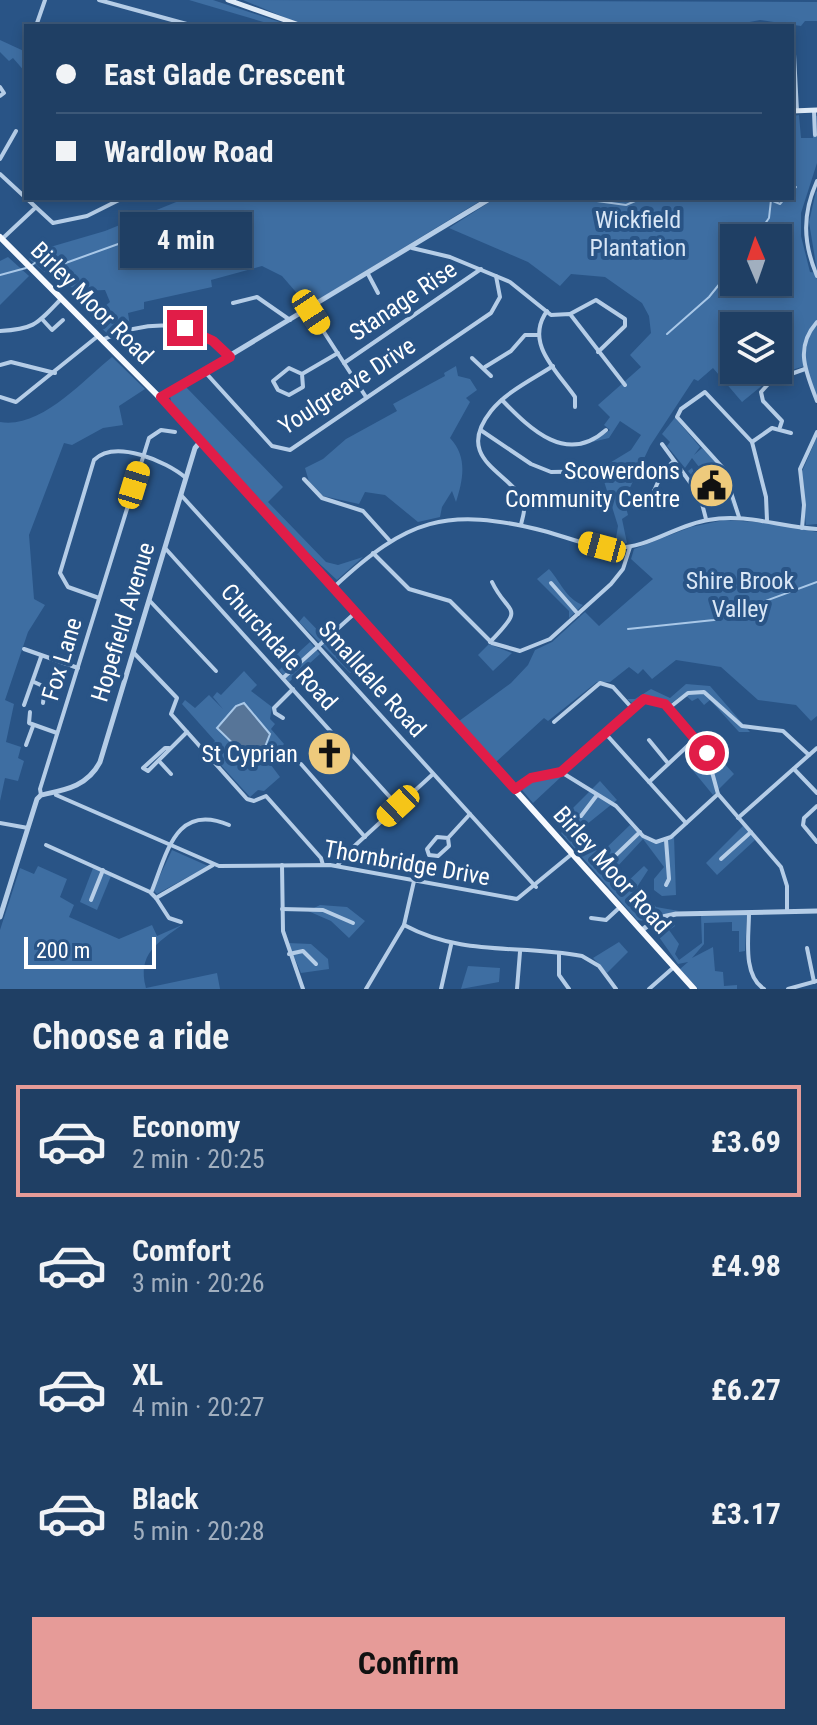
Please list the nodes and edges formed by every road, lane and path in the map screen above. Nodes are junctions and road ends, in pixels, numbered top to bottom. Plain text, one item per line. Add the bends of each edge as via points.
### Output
1 (45, 0) edge
2 (99, 0) edge
3 (228, 0) edge
4 (37, 24) edge
5 (187, 24) edge
6 (296, 24) edge
7 (794, 54) dead end
8 (0, 87) edge
9 (0, 96) edge
10 (816, 110) edge
11 (794, 111) edge
12 (815, 135) edge
13 (19, 139) dead end
14 (0, 159) edge
15 (0, 174) edge
16 (817, 181) edge
17 (24, 199) edge
18 (25, 200) edge
19 (120, 200) edge
20 (488, 200) edge
21 (34, 209) junction
22 (1, 238) edge
23 (412, 248) junction
24 (481, 269) junction
25 (368, 274) junction
26 (496, 276) junction
27 (817, 276) edge
28 (378, 293) dead end
29 (62, 298) junction
30 (233, 303) dead end
31 (309, 309) junction
32 (547, 311) junction
33 (570, 314) junction
34 (42, 319) junction
35 (63, 320) dead end
36 (290, 321) junction
37 (817, 322) edge
38 (0, 331) edge
39 (538, 335) junction
40 (102, 337) junction
41 (598, 352) junction
42 (338, 353) junction
43 (230, 357) junction
44 (472, 358) dead end
45 (344, 363) junction
46 (0, 365) edge
47 (553, 366) junction
48 (485, 367) junction
49 (805, 369) junction
50 (205, 372) junction
51 (55, 373) junction
52 (302, 374) junction
53 (792, 374) edge
54 (491, 376) dead end
55 (769, 384) edge
56 (625, 385) dead end
57 (0, 397) edge
58 (161, 397) junction
59 (366, 397) junction
60 (502, 400) junction
61 (817, 401) edge
62 (575, 407) dead end
63 (780, 428) junction
64 (606, 430) dead end
65 (482, 431) junction
66 (175, 432) dead end
67 (817, 432) edge
68 (791, 433) dead end
69 (201, 441) junction
70 (752, 442) junction
71 (662, 444) dead end
72 (143, 458) junction
73 (674, 461) junction
74 (605, 471) dead end
75 (186, 478) junction
76 (304, 479) dead end
77 (181, 495) junction
78 (649, 502) dead end
79 (739, 517) junction
80 (707, 520) junction
81 (767, 520) junction
82 (521, 525) junction
83 (802, 528) junction
84 (817, 529) edge
85 (390, 541) junction
86 (630, 547) junction
87 (165, 548) junction
88 (373, 553) junction
89 (492, 582) dead end
90 (551, 583) dead end
91 (334, 587) junction
92 (99, 598) junction
93 (149, 600) junction
94 (357, 612) junction
95 (578, 614) junction
96 (490, 642) junction
97 (318, 646) junction
98 (24, 649) dead end
99 (133, 652) junction
100 (41, 657) junction
101 (78, 668) junction
102 (216, 671) dead end
103 (283, 678) junction
104 (34, 682) junction
105 (293, 689) junction
106 (43, 703) dead end
107 (24, 705) dead end
108 (632, 708) junction
109 (669, 709) junction
110 (30, 712) dead end
111 (283, 718) dead end
112 (554, 722) dead end
113 (33, 726) junction
114 (187, 732) junction
115 (605, 732) junction
116 (57, 733) junction
117 (695, 739) junction
118 (649, 740) dead end
119 (26, 745) dead end
120 (169, 748) junction
121 (817, 748) edge
122 (809, 755) junction
123 (159, 761) junction
124 (668, 763) junction
125 (301, 764) dead end
126 (794, 769) junction
127 (561, 772) junction
128 (171, 774) dead end
129 (434, 774) junction
130 (649, 782) junction
131 (515, 789) junction
132 (817, 793) edge
133 (718, 794) junction
134 (41, 795) junction
135 (56, 795) junction
136 (597, 795) junction
137 (398, 806) junction
138 (817, 806) edge
139 (470, 814) junction
140 (581, 816) dead end
141 (738, 818) junction
142 (0, 823) edge
143 (686, 823) junction
144 (229, 825) dead end
145 (28, 828) junction
146 (640, 832) junction
147 (751, 832) junction
148 (365, 837) junction
149 (448, 838) junction
150 (666, 840) junction
151 (817, 842) edge
152 (46, 845) dead end
153 (171, 846) junction
154 (573, 853) junction
155 (616, 855) dead end
156 (721, 859) dead end
157 (213, 865) junction
158 (282, 865) junction
159 (323, 865) junction
160 (337, 866) junction
161 (103, 870) junction
162 (414, 881) junction
163 (666, 885) dead end
164 (536, 887) junction
165 (151, 893) junction
166 (156, 898) junction
167 (91, 900) dead end
168 (621, 906) junction
169 (282, 909) junction
170 (817, 911) edge
171 (787, 912) junction
172 (749, 913) junction
173 (0, 917) edge
174 (591, 918) dead end
175 (181, 922) dead end
176 (353, 923) dead end
177 (404, 925) junction
178 (642, 930) junction
179 (451, 945) junction
180 (807, 948) dead end
181 (520, 951) junction
182 (559, 953) junction
183 (289, 954) junction
184 (316, 964) dead end
185 (674, 967) junction
186 (816, 982) edge
187 (657, 983) junction
188 (565, 988) edge
189 (303, 989) edge
190 (366, 989) edge
191 (441, 989) edge
192 (517, 989) edge
193 (616, 989) edge
194 (649, 989) edge
195 (660, 989) edge
196 (694, 989) edge
197 (764, 989) edge
198 (788, 989) edge

1 - 4 street
2 - 5 street
3 - 6 main road
7 - 11 street
8 - 9 street
10 - 11 main road
10 - 12 street
13 - 14 street via 14,134
15 - 17 street
16 - 27 street via 805,225
18 - 21 street
19 - 21 street via 61,223 48,221
20 - 23 street
21 - 22 street
22 - 29 main road, Birley Moor Road
23 - 24 street
23 - 25 street
24 - 26 street
24 - 45 street, Stanage Rise
25 - 28 street
25 - 31 street
26 - 32 street via 528,293
26 - 59 street, Youlgreave Drive via 500,297 491,313
29 - 34 street
29 - 40 main road, Birley Moor Road
30 - 36 street via 257,297
31 - 36 street
31 - 42 street
32 - 33 street
32 - 39 street
33 - 41 street
33 - 41 street via 596,300 625,319 625,326
34 - 35 street via 52,330
34 - 38 street via 30,329
36 - 43 street
37 - 49 street via 806,339
39 - 47 street
39 - 48 street via 525,335
40 - 43 street via 144,325 175,325 213,341
40 - 51 street
40 - 58 main road, Birley Moor Road
41 - 56 street
42 - 45 street
42 - 52 street
43 - 50 street
44 - 48 street
45 - 59 street
46 - 51 street via 11,362
47 - 60 street
47 - 62 street via 575,397
48 - 54 street
49 - 53 street
49 - 61 street
50 - 58 street
50 - 59 street, Youlgreave Drive via 268,443 282,450 293,448
51 - 57 street via 16,402
52 - 52 street via 303,387 289,395 273,381 289,368
55 - 63 street via 761,396 782,421
58 - 69 main road, Birley Moor Road
60 - 64 street via 553,443 582,444
60 - 65 street
63 - 68 street
63 - 70 street via 764,430
65 - 74 street via 540,468 561,473
65 - 82 street via 485,463 522,500
66 - 72 street, Fox Lane via 152,434
67 - 83 street via 799,475
69 - 75 street, Hopefield Avenue
69 - 91 main road, Birley Moor Road
70 - 79 street via 705,392 677,417 723,468
70 - 81 street
71 - 73 street
72 - 75 street via 170,466
72 - 92 street, Fox Lane
72 - 92 street via 116,450 94,460 61,562 61,578 68,587
73 - 78 street
73 - 80 street via 700,496
75 - 77 street, Hopefield Avenue
76 - 85 street via 322,498 363,511
77 - 87 street, Hopefield Avenue
77 - 97 street, Smalldale Road
79 - 80 street
79 - 81 street
80 - 86 street
81 - 83 street
82 - 85 street via 448,519
82 - 86 street via 602,547
83 - 84 street
85 - 88 street
86 - 95 street via 618,576
87 - 93 street, Hopefield Avenue
87 - 103 street, Churchdale Road
88 - 91 street
88 - 96 street via 409,589 453,602
89 - 96 street via 512,614
90 - 95 street
91 - 94 main road, Birley Moor Road
92 - 101 street, Fox Lane
93 - 99 street, Hopefield Avenue
93 - 102 street
94 - 97 street
94 - 131 main road, Birley Moor Road
95 - 96 street via 534,648 514,651
97 - 103 street
97 - 129 street, Smalldale Road
98 - 100 street
99 - 114 street via 177,698 170,712
99 - 135 street, Hopefield Avenue via 97,768
100 - 101 street
100 - 104 street
101 - 116 street, Fox Lane
103 - 105 street, Churchdale Road
104 - 106 street via 45,687
104 - 107 street
105 - 111 street via 274,708
105 - 137 street, Churchdale Road
108 - 109 street via 650,699
108 - 112 street via 613,687 600,683
108 - 115 street
109 - 117 street
109 - 122 street via 688,693 704,692 742,726 783,731
110 - 113 street
113 - 116 street
113 - 119 street
114 - 120 street
114 - 159 street via 247,799 266,796
115 - 127 street
115 - 130 street
116 - 134 street, Fox Lane
117 - 124 street
117 - 133 street via 709,757
118 - 124 street
120 - 123 street
120 - 123 street via 143,768 148,771
121 - 122 street
122 - 126 street
123 - 128 street
124 - 130 street
125 - 148 street
126 - 132 street
126 - 141 street
127 - 131 street via 531,778
127 - 136 street
129 - 137 street
129 - 139 street, Smalldale Road
130 - 143 street
131 - 154 main road, Birley Moor Road
133 - 141 street
133 - 143 street
134 - 135 street, Thornbridge Drive
134 - 145 street, Fox Lane
135 - 153 street, Thornbridge Drive
136 - 140 street
136 - 146 street via 616,806
137 - 148 street
138 - 151 street via 803,825
139 - 149 street
139 - 164 street, Smalldale Road
141 - 147 street
142 - 145 street
143 - 150 street
144 - 153 street via 210,818 192,820 181,827
145 - 173 street, Fox Lane
146 - 150 street via 651,841
146 - 155 street
147 - 156 street
147 - 171 street via 784,873
148 - 160 street
149 - 149 street via 437,837 427,849 429,855 438,856 449,846
150 - 163 street
152 - 161 street
153 - 157 street, Thornbridge Drive
153 - 165 street
154 - 164 street, Thornbridge Drive
154 - 168 main road, Birley Moor Road
157 - 158 street, Thornbridge Drive
157 - 166 street
158 - 159 street, Thornbridge Drive
158 - 169 street
159 - 160 street, Thornbridge Drive
160 - 162 street, Thornbridge Drive
161 - 165 street
161 - 167 street
162 - 164 street, Thornbridge Drive via 513,899
162 - 177 street
165 - 166 street
166 - 175 street via 169,918
168 - 174 street via 606,920
168 - 178 main road, Birley Moor Road
169 - 176 street via 323,910
169 - 183 street
170 - 171 street
171 - 172 street
172 - 178 street via 668,915
172 - 197 street via 751,970
177 - 179 street
177 - 190 street
178 - 185 main road, Birley Moor Road
179 - 181 street
179 - 191 street
180 - 186 street
181 - 182 street
181 - 192 street
182 - 188 street
182 - 193 street via 594,962
183 - 184 street via 303,951
183 - 189 street
185 - 187 street
185 - 196 main road, Birley Moor Road
186 - 198 street
187 - 194 street
187 - 195 street

